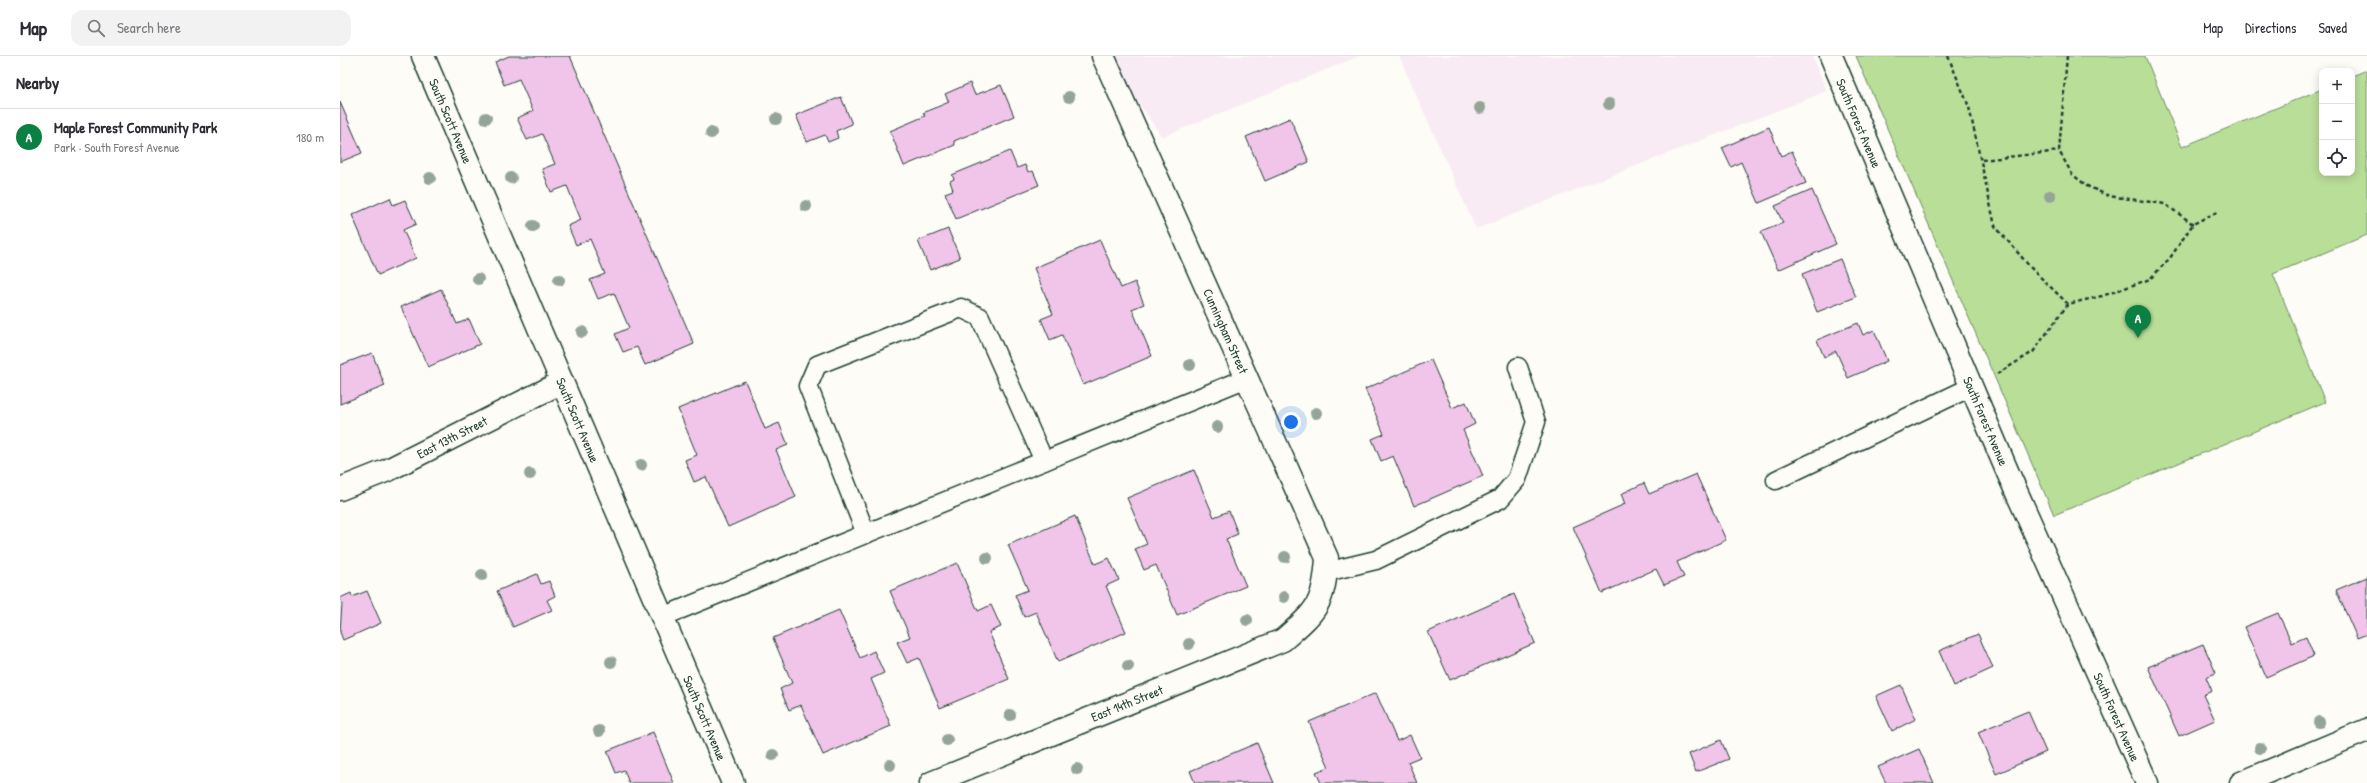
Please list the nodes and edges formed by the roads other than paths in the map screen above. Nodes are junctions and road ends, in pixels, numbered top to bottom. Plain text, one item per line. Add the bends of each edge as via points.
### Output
1 (423, 56) edge
2 (1103, 56) edge
3 (1831, 56) edge
4 (1518, 367) dead end
5 (1246, 378) junction
6 (562, 382) junction
7 (1972, 387) junction
8 (1044, 461) junction
9 (1776, 480) dead end
10 (340, 489) edge
11 (866, 534) junction
12 (1326, 572) junction
13 (1315, 609) joint
14 (662, 617) junction
15 (2367, 730) edge
16 (734, 783) edge
17 (931, 783) edge
18 (2147, 783) edge
19 (2240, 783) edge

1 - 6 street, South Scott Avenue
2 - 5 street, Cunningham Street
3 - 7 street, South Forest Avenue
4 - 12 lane via 1536,422 1517,479 1500,499 1376,560
5 - 8 lane
5 - 12 street, Cunningham Street via 1327,558
6 - 10 street, East 13th Street via 388,470
6 - 14 street, South Scott Avenue
7 - 9 lane
7 - 18 street, South Forest Avenue
8 - 11 lane
8 - 11 lane via 980,317 960,308 817,365 808,386
11 - 14 lane
12 - 13 street, Cunningham Street via 1325,586
13 - 17 street, East 14th Street via 1283,640
14 - 16 street, South Scott Avenue
15 - 19 street

